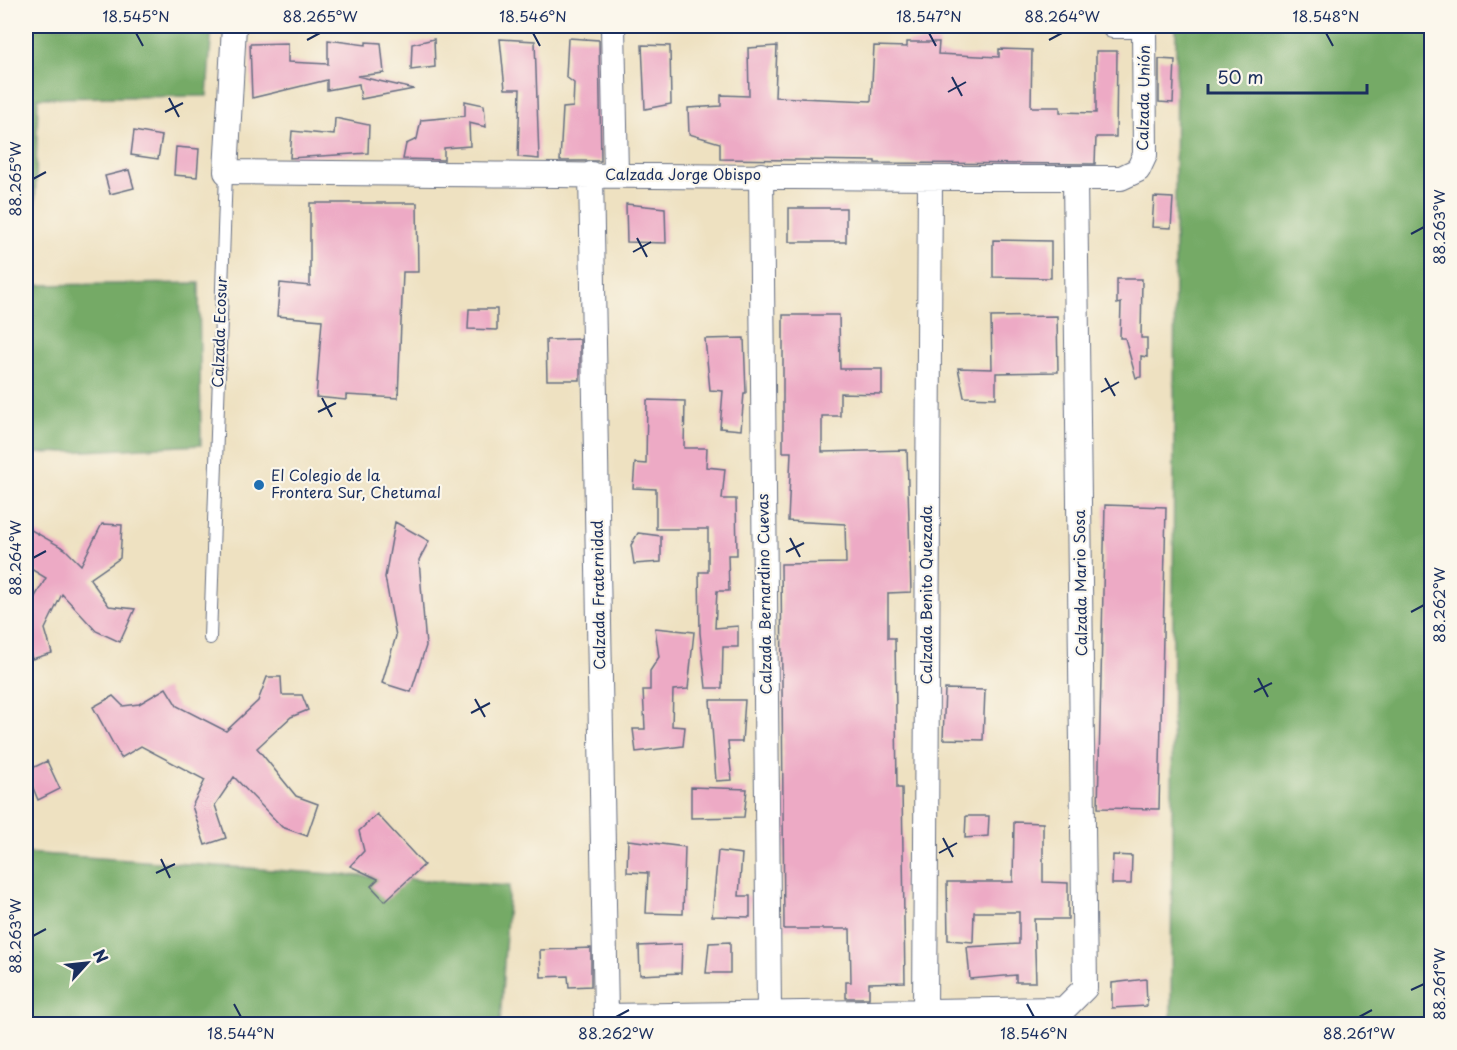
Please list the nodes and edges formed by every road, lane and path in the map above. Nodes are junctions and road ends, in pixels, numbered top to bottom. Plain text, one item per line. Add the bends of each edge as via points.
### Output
1 (234, 26) edge
2 (613, 26) edge
3 (1113, 26) edge
4 (1144, 26) edge
5 (1138, 170) joint
6 (226, 172) junction
7 (591, 174) junction
8 (616, 174) junction
9 (761, 175) junction
10 (1075, 178) junction
11 (930, 179) junction
12 (210, 638) dead end
13 (925, 1011) junction
14 (769, 1012) junction

1 - 6 street, Calzada Ecosur
2 - 8 street
3 - 4 street
4 - 5 street, Calzada Unión via 1145,154
5 - 10 street, Calzada Jorge Obispo via 1121,178
6 - 7 street, Calzada Jorge Obispo
6 - 12 lane, Calzada Ecosur
7 - 8 street, Calzada Jorge Obispo
7 - 14 street, Calzada Fraternidad via 606,1016
8 - 9 street, Calzada Jorge Obispo
9 - 11 street, Calzada Jorge Obispo
9 - 14 street, Calzada Bernardino Cuevas
10 - 11 street, Calzada Jorge Obispo
10 - 13 street, Calzada Mario Sosa via 1085,988 1064,1009
11 - 13 street, Calzada Benito Quezada
13 - 14 street

